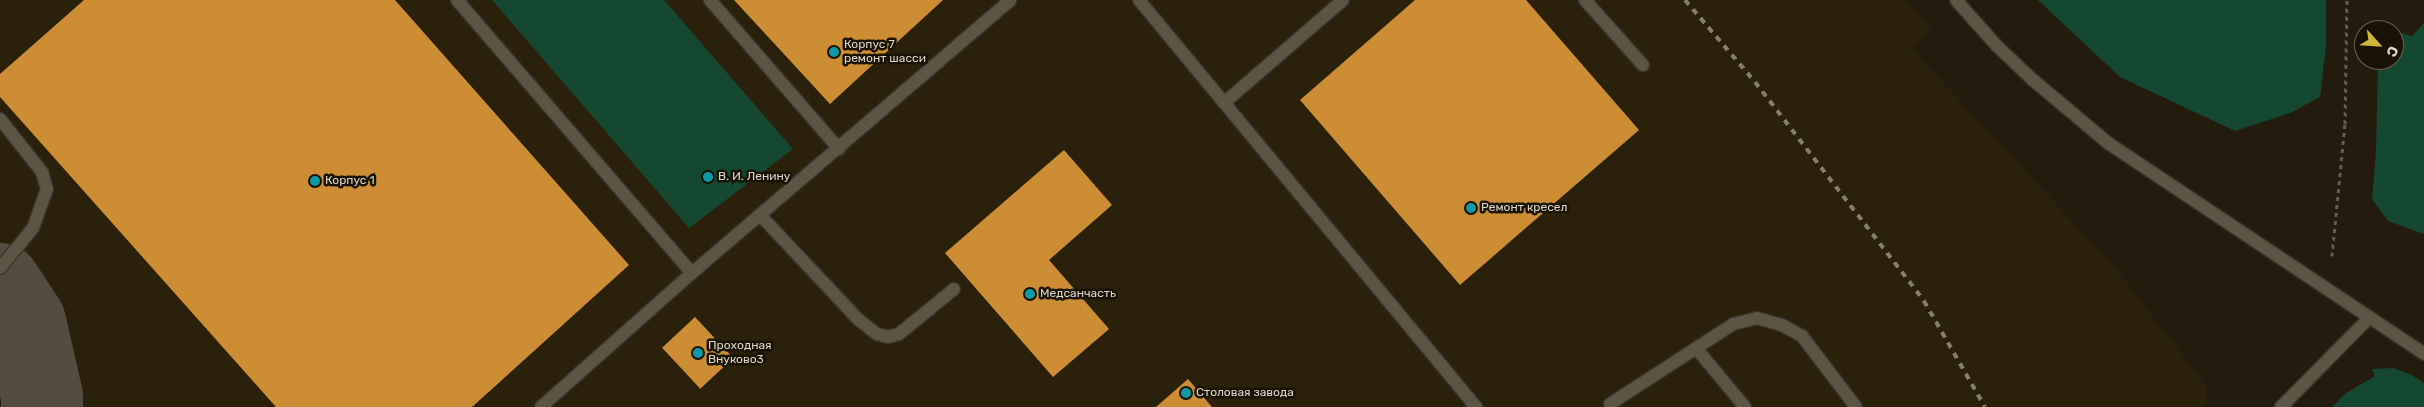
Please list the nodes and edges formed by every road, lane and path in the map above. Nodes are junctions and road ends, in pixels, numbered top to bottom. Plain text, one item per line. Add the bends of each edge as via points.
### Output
1 (457, 0) edge
2 (710, 0) edge
3 (1010, 0) edge
4 (1139, 0) edge
5 (1343, 0) edge
6 (1585, 0) edge
7 (1956, 0) edge
8 (2347, 0) edge
9 (1643, 65) dead end
10 (1224, 103) junction
11 (0, 119) edge
12 (839, 149) junction
13 (760, 215) junction
14 (2332, 256) dead end
15 (0, 268) edge
16 (692, 273) junction
17 (954, 290) dead end
18 (2370, 318) junction
19 (1696, 348) junction
20 (2424, 354) edge
21 (1610, 404) dead end
22 (541, 407) edge
23 (1476, 407) edge
24 (1745, 407) edge
25 (1856, 407) edge
26 (2281, 407) edge

1 - 16 street
2 - 12 street
3 - 12 street
4 - 10 street
5 - 10 street
6 - 9 street
7 - 18 street via 2033,80 2108,143
8 - 14 path via 2345,124
10 - 23 street
11 - 15 street via 42,172 47,189 33,228
12 - 13 street
13 - 16 street
13 - 17 street via 859,320 877,334 888,337 899,334
16 - 22 street
18 - 20 street
18 - 26 street
19 - 21 street
19 - 24 street
19 - 25 street via 1733,324 1757,318 1782,325 1802,336

